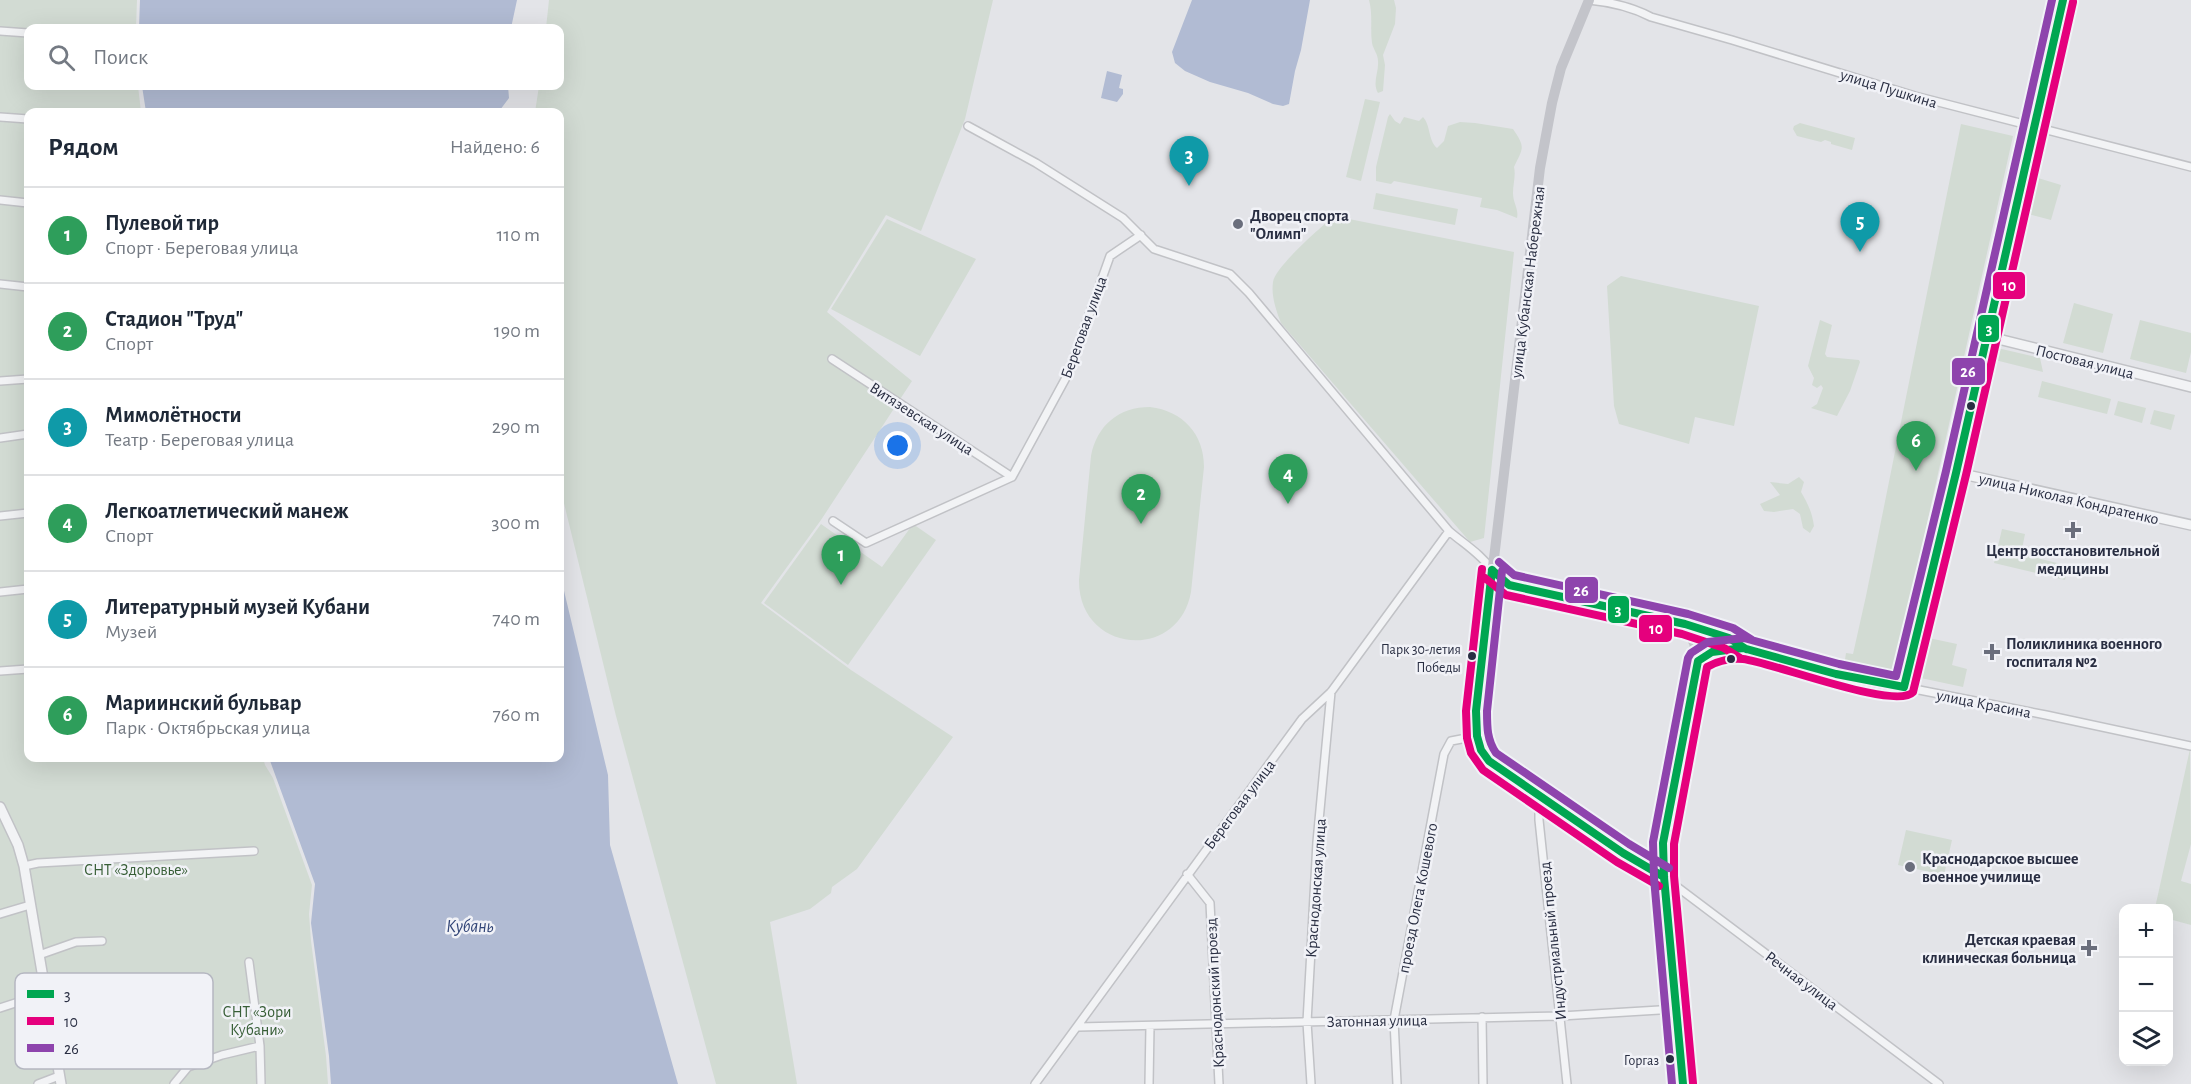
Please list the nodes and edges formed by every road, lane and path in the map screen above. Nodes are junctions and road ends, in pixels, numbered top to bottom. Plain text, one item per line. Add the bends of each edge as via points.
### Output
1 (1589, 0) edge
2 (2054, 0) edge
3 (2063, 0) edge
4 (0, 31) edge
5 (24, 33) edge
6 (0, 117) edge
7 (24, 119) edge
8 (968, 126) dead end
9 (2029, 126) junction
10 (2191, 167) edge
11 (0, 200) edge
12 (24, 203) edge
13 (1141, 236) junction
14 (0, 284) edge
15 (24, 287) edge
16 (1984, 333) junction
17 (832, 359) dead end
18 (24, 380) edge
19 (0, 381) edge
20 (2191, 382) edge
21 (2191, 387) edge
22 (24, 435) edge
23 (0, 438) edge
24 (1951, 472) junction
25 (1012, 477) junction
26 (24, 513) edge
27 (0, 516) edge
28 (833, 522) dead end
29 (2191, 525) edge
30 (1449, 531) junction
31 (1492, 570) junction
32 (24, 589) edge
33 (0, 592) edge
34 (1685, 624) junction
35 (1743, 648) junction
36 (1698, 661) junction
37 (24, 669) edge
38 (0, 671) edge
39 (1886, 685) junction
40 (1904, 687) junction
41 (1331, 692) junction
42 (1477, 736) junction
43 (2191, 746) edge
44 (1547, 800) junction
45 (0, 807) edge
46 (3, 822) edge
47 (1663, 843) junction
48 (254, 851) dead end
49 (1623, 853) junction
50 (24, 866) junction
51 (1187, 874) junction
52 (1664, 877) junction
53 (30, 905) junction
54 (0, 914) edge
55 (102, 941) dead end
56 (39, 955) junction
57 (249, 962) dead end
58 (42, 973) edge
59 (15, 1003) edge
60 (0, 1008) edge
61 (1676, 1009) junction
62 (1561, 1016) junction
63 (1482, 1017) junction
64 (1394, 1020) junction
65 (1307, 1022) junction
66 (1216, 1025) junction
67 (1150, 1026) junction
68 (1078, 1027) junction
69 (260, 1046) junction
70 (213, 1057) edge
71 (186, 1069) edge
72 (60, 1080) edge
73 (38, 1084) edge
74 (174, 1084) edge
75 (261, 1084) edge
76 (1035, 1084) edge
77 (1149, 1084) edge
78 (1219, 1084) edge
79 (1311, 1084) edge
80 (1397, 1084) edge
81 (1483, 1084) edge
82 (1568, 1084) edge
83 (1683, 1084) edge
84 (1939, 1084) edge

1 - 9 street, улица Пушкина via 1615,4 1915,96
1 - 31 main road, улица Кубанская Набережная via 1561,68 1547,128
2 - 9 street
3 - 9 main road
4 - 5 street
6 - 7 street
8 - 13 street via 1123,218
9 - 10 street, улица Пушкина
9 - 16 main road
11 - 12 street
13 - 25 street, Береговая улица via 1110,256 1068,374
13 - 30 street via 1155,249 1230,274 1242,285
14 - 15 street
16 - 20 street, Постовая улица
16 - 21 street, Постовая улица
16 - 24 main road
17 - 25 street, Витязевская улица
18 - 19 street
22 - 23 street
24 - 29 street, улица Николая Кондратенко
24 - 39 street via 1899,672
24 - 40 main road
25 - 28 street via 866,543
26 - 27 street
30 - 31 street via 1483,556
30 - 41 street, Береговая улица
31 - 34 main road, улица Красина via 1509,585
31 - 42 main road, улица Кубанская Набережная via 1476,711
32 - 33 street
34 - 35 main road, улица Красина
34 - 36 main road
35 - 36 main road, улица Красина via 1712,652
35 - 39 main road, улица Красина
36 - 47 main road
37 - 38 street
39 - 40 main road, улица Красина
40 - 43 street, улица Красина
41 - 51 street, Береговая улица via 1302,719
41 - 65 street, Краснодонская улица via 1317,842
42 - 44 main road via 1489,761
42 - 64 street, проезд Олега Кошевого via 1451,741 1444,754
44 - 49 main road
44 - 62 street, Индустриальный проезд via 1539,811 1539,820
45 - 46 street
46 - 50 street via 18,845
47 - 49 main road via 1657,852 1645,857
47 - 52 main road
48 - 50 street
49 - 52 main road
50 - 53 street
51 - 66 street, Краснодонский проезд via 1210,903
51 - 68 street, Береговая улица
52 - 61 main road
52 - 84 street, Речная улица
53 - 54 street
53 - 56 street
55 - 56 street via 76,942
56 - 58 street
57 - 69 street
59 - 60 street
61 - 62 street, Затонная улица
61 - 83 main road
62 - 63 street, Затонная улица
62 - 82 street, Индустриальный проезд
63 - 64 street, Затонная улица
63 - 81 street
64 - 65 street, Затонная улица
64 - 80 street, проезд Олега Кошевого
65 - 66 street, Затонная улица
65 - 79 street, Краснодонская улица
66 - 67 street, Затонная улица
66 - 78 street, Краснодонский проезд
67 - 68 street, Затонная улица
67 - 77 street
68 - 76 street, Береговая улица
69 - 70 street
69 - 75 street
71 - 74 street
72 - 73 street

